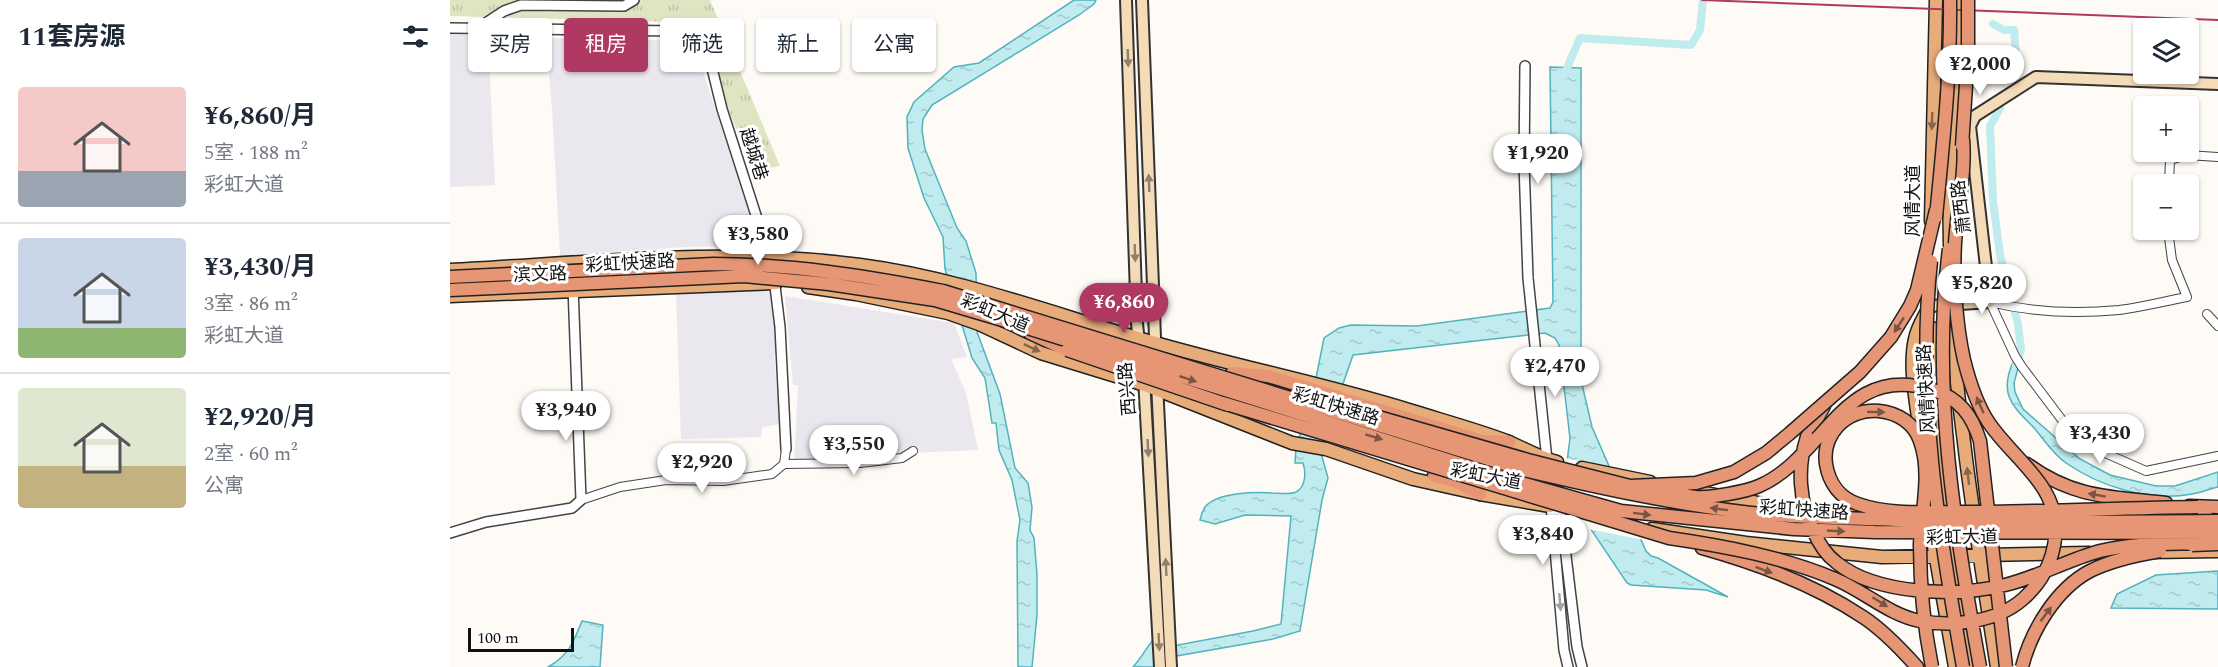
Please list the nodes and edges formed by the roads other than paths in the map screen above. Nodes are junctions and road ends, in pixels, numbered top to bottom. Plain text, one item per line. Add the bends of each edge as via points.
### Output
1 (634, 0) edge
2 (1126, 0) edge
3 (1142, 0) edge
4 (1936, 0) edge
5 (1950, 0) edge
6 (1960, 0) edge
7 (1968, 0) edge
8 (493, 18) edge
9 (450, 28) edge
10 (468, 28) edge
11 (552, 29) edge
12 (1525, 66) dead end
13 (2218, 84) edge
14 (1963, 139) junction
15 (2218, 157) edge
16 (2169, 174) edge
17 (1936, 210) junction
18 (2169, 240) edge
19 (770, 257) junction
20 (571, 264) junction
21 (450, 270) edge
22 (450, 277) edge
23 (776, 283) junction
24 (450, 290) edge
25 (573, 291) junction
26 (450, 296) edge
27 (1990, 302) junction
28 (1955, 304) junction
29 (994, 306) junction
30 (1931, 306) junction
31 (2207, 314) dead end
32 (999, 319) junction
33 (2218, 326) edge
34 (1139, 338) junction
35 (1155, 343) junction
36 (1232, 373) junction
37 (1144, 385) junction
38 (1830, 398) junction
39 (1223, 403) junction
40 (1938, 406) junction
41 (1920, 429) junction
42 (1509, 442) junction
43 (786, 449) joint
44 (913, 451) dead end
45 (2218, 456) edge
46 (2018, 457) junction
47 (1554, 462) junction
48 (784, 465) junction
49 (1630, 486) junction
50 (1480, 494) junction
51 (581, 500) junction
52 (2218, 507) edge
53 (1557, 508) junction
54 (2207, 513) edge
55 (1929, 515) junction
56 (1948, 515) junction
57 (1973, 515) junction
58 (2218, 521) edge
59 (450, 533) edge
60 (2218, 533) edge
61 (1669, 538) junction
62 (2218, 544) edge
63 (2202, 547) junction
64 (2218, 551) edge
65 (1979, 554) junction
66 (1953, 555) junction
67 (1935, 556) junction
68 (1160, 667) edge
69 (1172, 667) edge
70 (1568, 667) edge
71 (1582, 667) edge
72 (1917, 667) edge
73 (1932, 667) edge
74 (1955, 667) edge
75 (1963, 667) edge
76 (1971, 667) edge
77 (1980, 667) edge
78 (1997, 667) edge
79 (2006, 667) edge
80 (2022, 667) edge

1 - 8 street via 624,6 521,5
2 -> 34 main road, 西兴路
35 -> 3 main road, 西兴路
4 -> 30 main road, 风情大道
5 - 17 highway, 风情快速路, bridge via 1949,78
6 - 28 main road via 1957,75 1961,237
7 - 14 highway, 风情快速路, bridge
9 - 10 street
11 - 19 street, 越城巷 via 676,31 699,38 707,48 722,109
12 - 47 street via 1524,164 1531,306
13 - 27 main road, 萧西路 via 2036,77 1975,116 1970,126
46 -> 14 highway, bridge via 1988,422 1979,403 1958,328 1954,244
14 - 77 highway, 风情快速路, bridge via 1946,272 1941,356 1953,495
15 - 16 street via 2187,155 2170,160
17 -> 38 highway, bridge via 1920,277 1900,324 1880,351
17 - 75 highway, 风情快速路, bridge via 1926,323 1928,413 1939,526
18 - 27 street via 2172,260 2187,297 2120,310 2076,312
19 - 20 main road, 滨文路 via 710,256
19 - 23 street, 越城巷
19 - 34 main road, 彩虹大道 via 862,265 941,279
20 - 21 main road, 滨文路
20 - 25 street
22 - 29 highway, 彩虹快速路, bridge via 746,264 864,275
23 - 25 main road, 滨文路
23 -> 37 main road, 彩虹大道 via 948,313 1041,353
23 - 43 street, 越城巷
24 - 32 highway, 彩虹快速路, bridge via 744,276 935,300
25 - 26 main road, 滨文路
25 - 51 street
27 - 28 main road
27 - 45 street via 2022,367 2062,420 2096,449 2146,471
28 - 30 main road
57 -> 28 main road via 1960,412
29 - 36 highway, bridge via 1077,324
58 -> 29 highway, 彩虹快速路, bridge via 1842,518 1754,513 1658,499 1513,467
30 - 40 main road, 风情大道
30 - 41 main road via 1914,339
31 - 33 street
32 - 39 highway, bridge via 1067,350
32 -> 60 highway, 彩虹快速路, bridge via 1621,511 1711,522 1865,532
34 - 35 main road, 彩虹大道
34 - 37 main road, 西兴路
35 - 42 main road, 彩虹大道 via 1305,380
69 -> 35 main road, 西兴路
36 - 42 highway via 1268,376 1483,441
36 - 49 highway, bridge
37 - 50 main road, 彩虹大道 via 1292,443 1326,449 1413,479
37 -> 68 main road, 西兴路
38 - 49 highway, bridge via 1767,453 1734,472 1696,483
38 - 63 highway, bridge via 1804,446 1803,503 1818,541 1836,563 1858,576 1907,589 1963,591 2003,586 2126,546
39 - 50 highway, bridge via 1284,430 1457,482
39 - 61 highway, bridge
40 - 41 main road
40 - 56 main road, 风情大道
41 - 55 main road
42 - 47 main road, 彩虹大道
43 - 48 street
44 - 48 street via 902,458 860,463
54 -> 46 highway, bridge via 2085,493 2051,481
61 -> 46 highway, bridge via 1816,571 1851,585 1906,617 1955,622 1988,617 2005,611 2031,592 2050,564 2054,548 2056,527 2052,507 2040,484
47 - 53 street
47 - 55 main road, 彩虹大道 via 1779,507
48 - 51 street via 772,474 723,482 666,480 620,487
49 - 79 highway, bridge via 1698,497 1758,486 1792,464 1833,418 1868,392 1912,385 1943,393 1967,411 1980,441
50 - 53 main road, 彩虹大道
51 - 59 street via 572,508 486,522
52 - 54 highway
53 - 67 main road, 彩虹大道, bridge via 1642,527 1746,543 1882,557
53 -> 70 street
53 - 71 street
54 - 57 main road, 彩虹大道
54 -> 73 highway, bridge via 1929,512 1919,511 1888,510 1868,507 1839,492 1828,474 1826,455 1830,437 1849,417 1870,411 1892,413 1908,422 1920,440 1925,472 1924,500 1923,511 1922,522 1920,543 1921,580
55 - 56 main road, 彩虹大道
55 - 67 main road
56 - 57 main road, 彩虹大道
56 - 66 main road, 风情大道
57 - 65 main road
61 -> 72 highway, bridge via 1767,571 1842,604 1883,632
62 - 63 highway, bridge
63 - 64 main road, 彩虹大道
63 - 65 main road, 彩虹大道
80 -> 63 highway, bridge via 2044,616 2088,572 2111,562
65 - 66 main road, 彩虹大道
65 - 78 main road, bridge
66 - 67 main road, 彩虹大道
66 - 76 main road, 风情大道, bridge
67 - 74 main road

